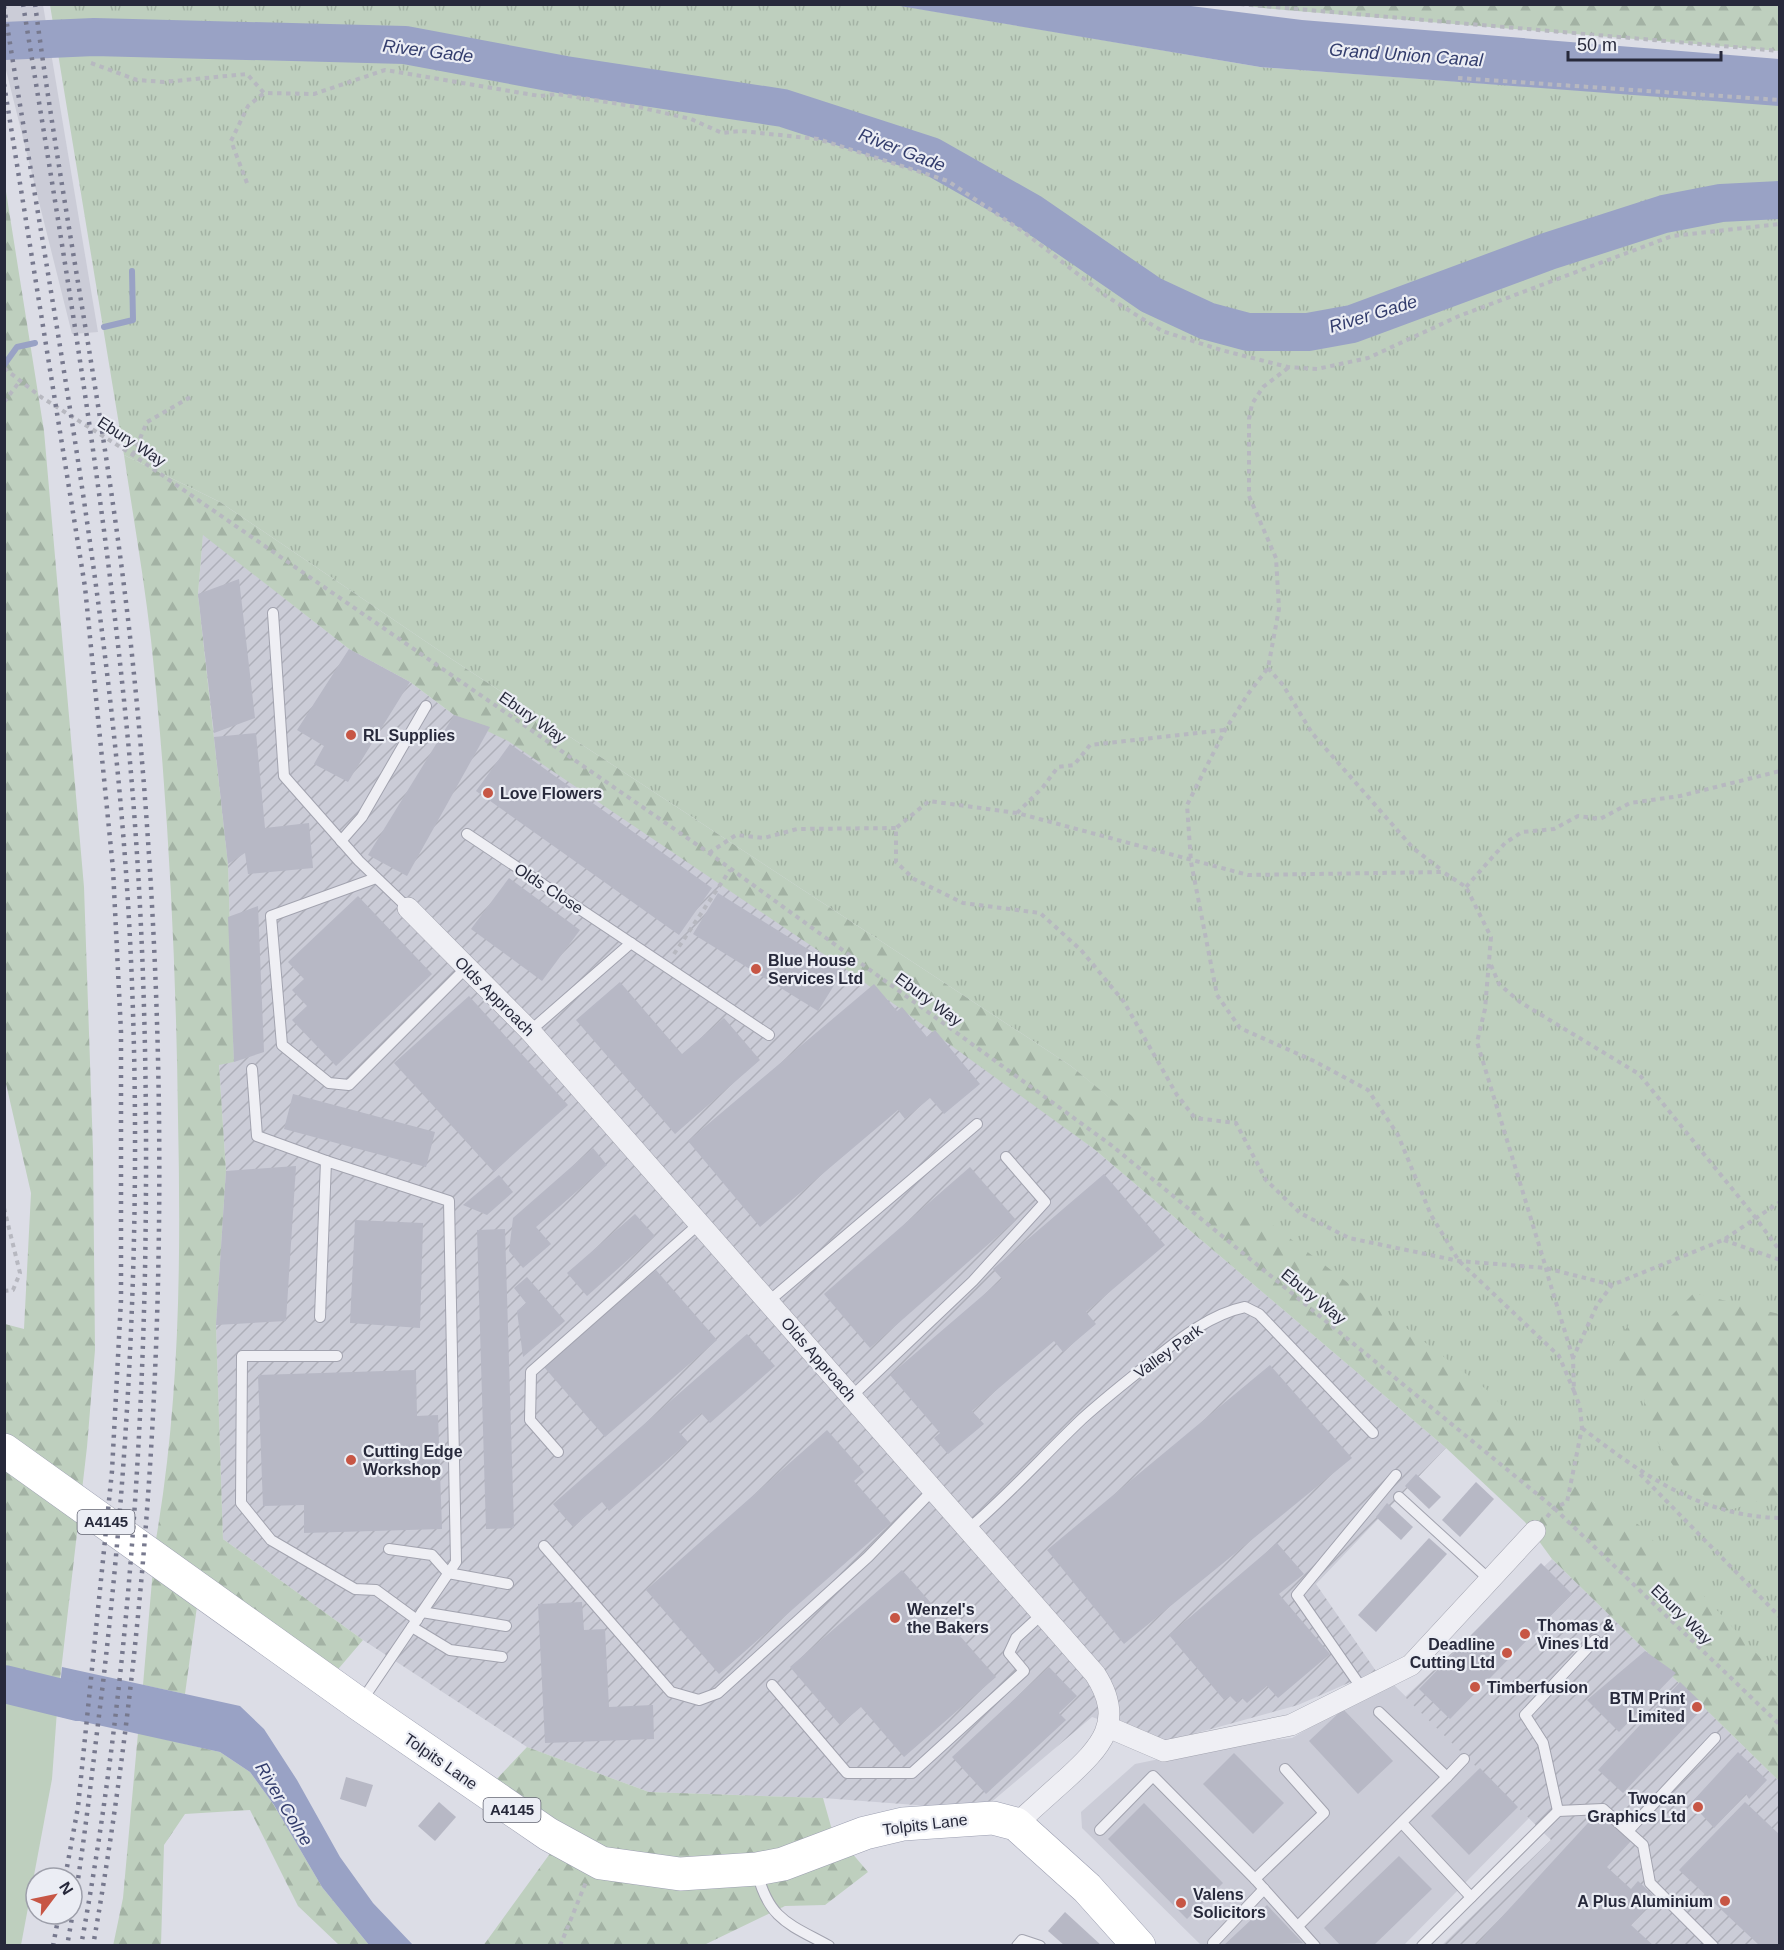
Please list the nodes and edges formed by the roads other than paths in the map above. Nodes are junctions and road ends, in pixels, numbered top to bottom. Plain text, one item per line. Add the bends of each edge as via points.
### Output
1 (273, 613) dead end
2 (426, 706) dead end
3 (467, 834) dead end
4 (340, 841) junction
5 (376, 878) junction
6 (408, 908) joint
7 (631, 942) junction
8 (467, 967) junction
9 (530, 1031) junction
10 (769, 1035) dead end
11 (252, 1069) dead end
12 (977, 1124) dead end
13 (1006, 1157) dead end
14 (326, 1161) junction
15 (700, 1223) junction
16 (769, 1301) junction
17 (320, 1317) dead end
18 (338, 1356) dead end
19 (851, 1397) junction
20 (1373, 1432) dead end
21 (4, 1450) edge
22 (558, 1452) dead end
23 (1395, 1476) dead end
24 (932, 1491) junction
25 (1399, 1497) dead end
26 (966, 1530) junction
27 (1535, 1531) dead end
28 (544, 1546) dead end
29 (389, 1549) dead end
30 (448, 1573) junction
31 (1491, 1581) junction
32 (508, 1584) dead end
33 (1041, 1615) junction
34 (417, 1620) junction
35 (506, 1626) dead end
36 (1595, 1640) dead end
37 (502, 1657) dead end
38 (772, 1685) dead end
39 (1363, 1690) junction
40 (359, 1704) junction
41 (1379, 1712) dead end
42 (1108, 1727) junction
43 (1715, 1738) dead end
44 (1464, 1760) dead end
45 (1285, 1769) dead end
46 (1446, 1777) junction
47 (1558, 1811) junction
48 (1402, 1823) junction
49 (1016, 1824) junction
50 (1100, 1830) dead end
51 (1628, 1831) junction
52 (756, 1869) junction
53 (1255, 1879) junction
54 (1264, 1888) junction
55 (1471, 1897) junction
56 (1299, 1925) junction
57 (1213, 1943) dead end
58 (829, 1946) edge
59 (1017, 1946) edge
60 (1040, 1946) edge
61 (1139, 1946) edge
62 (1316, 1946) edge
63 (1422, 1946) edge
64 (1713, 1946) edge

1 - 4 lane via 284,776
2 - 4 lane via 362,817
3 - 7 lane, Olds Close
4 - 5 lane
5 - 6 lane
5 - 8 lane via 271,916 282,1045 329,1083 349,1085
6 - 8 street, Olds Approach
7 - 9 lane
7 - 10 lane, Olds Close
8 - 9 street, Olds Approach
9 - 15 street, Olds Approach
11 - 14 lane via 257,1136
12 - 16 lane
13 - 19 lane via 1045,1202 973,1281
14 - 17 lane
14 - 30 lane via 449,1201 456,1562
15 - 16 street, Olds Approach
15 - 22 lane via 531,1372 530,1420
16 - 19 street, Olds Approach
18 - 34 lane via 242,1356 241,1503 271,1540 355,1589 376,1590
19 - 24 street, Olds Approach
20 - 26 lane, Valley Park via 1259,1314 1245,1307 1228,1311 1187,1335 1132,1377 1082,1419 996,1506
21 - 40 main road, Tolpits Lane / A4145
23 - 39 lane via 1297,1595
24 - 26 street, Olds Approach
24 - 28 lane via 868,1557 718,1693 699,1700 671,1692
25 - 31 lane
26 - 33 street, Olds Approach
27 - 31 street
29 - 30 lane via 432,1554
30 - 32 lane
30 - 34 lane
31 - 39 street via 1411,1665
33 - 38 lane via 1016,1638 1009,1653 1024,1671 912,1773 847,1773
33 - 42 street, Olds Approach via 1103,1687 1110,1710
34 - 35 lane
34 - 37 lane via 450,1650
34 - 40 lane
36 - 47 lane via 1525,1715 1543,1743
39 - 42 street via 1291,1725 1164,1751
40 - 52 main road, Tolpits Lane / A4145 via 548,1834 601,1863 680,1874
41 - 46 lane
42 - 49 street via 1088,1759
43 - 51 lane
44 - 46 lane
45 - 53 lane via 1324,1813
46 - 48 lane
47 - 51 lane via 1603,1809
47 - 55 lane
48 - 55 lane
48 - 56 lane
49 - 52 main road, Tolpits Lane / A4145 via 993,1818 903,1824 865,1833 783,1864
49 - 61 main road via 1087,1888
50 - 53 lane via 1153,1776
51 - 64 lane via 1642,1845 1650,1883
52 - 58 lane via 763,1897 782,1921
53 - 54 lane
54 - 56 lane
54 - 57 lane
55 - 63 lane
56 - 62 lane
59 - 60 lane via 1022,1940

